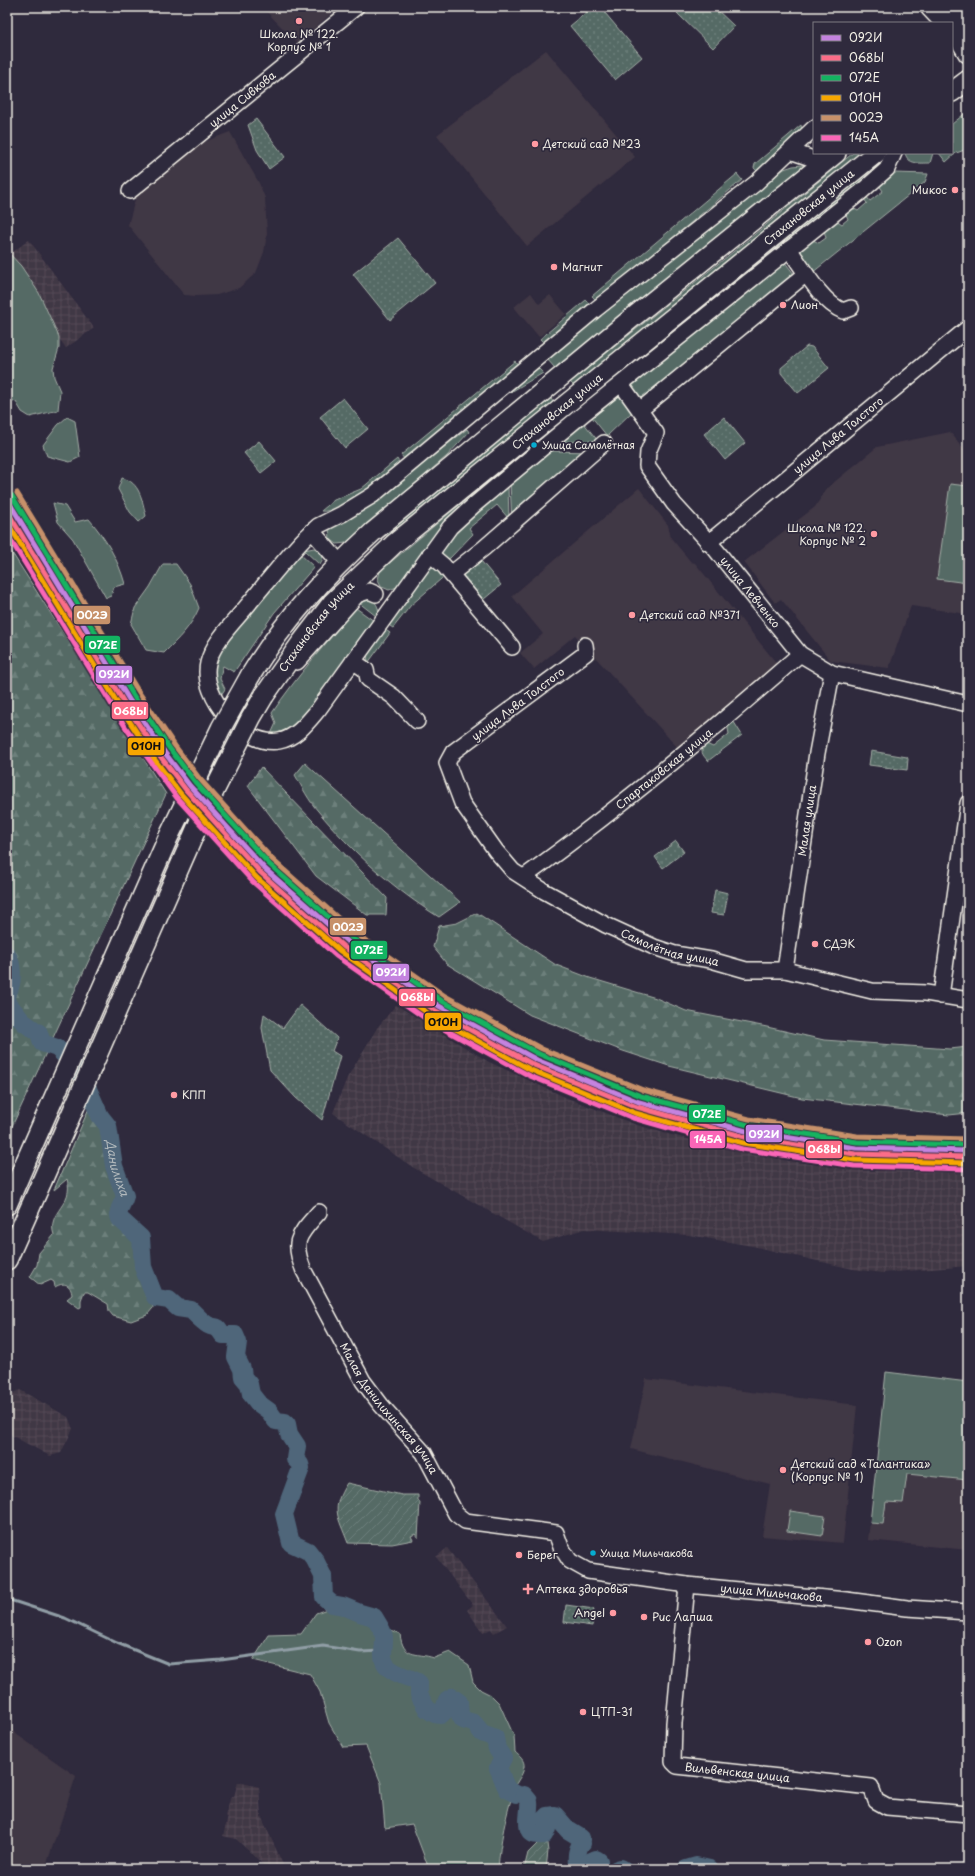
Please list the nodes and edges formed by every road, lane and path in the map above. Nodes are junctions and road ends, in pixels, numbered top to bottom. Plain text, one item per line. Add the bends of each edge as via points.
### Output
1 (356, 7) edge
2 (930, 7) edge
3 (951, 7) edge
4 (944, 22) edge
5 (968, 22) edge
6 (968, 80) edge
7 (953, 91) edge
8 (813, 129) edge
9 (790, 151) junction
10 (875, 154) edge
11 (894, 154) edge
12 (830, 158) edge
13 (130, 191) dead end
14 (789, 249) junction
15 (806, 274) junction
16 (850, 308) dead end
17 (968, 328) edge
18 (621, 384) junction
19 (640, 410) junction
20 (604, 443) dead end
21 (312, 531) junction
22 (708, 543) junction
23 (430, 554) junction
24 (340, 563) junction
25 (373, 564) junction
26 (451, 574) junction
27 (376, 594) junction
28 (393, 606) junction
29 (584, 644) dead end
30 (512, 647) dead end
31 (800, 654) junction
32 (353, 661) junction
33 (832, 672) junction
34 (264, 696) junction
35 (968, 704) edge
36 (417, 721) dead end
37 (447, 763) joint
38 (968, 804) edge
39 (524, 877) junction
40 (785, 970) junction
41 (941, 996) junction
42 (968, 1000) edge
43 (7, 1205) edge
44 (319, 1212) dead end
45 (7, 1260) edge
46 (577, 1566) joint
47 (687, 1585) junction
48 (968, 1612) edge
49 (968, 1814) edge

1 - 13 street, улица Сивкова
2 - 4 main road
3 - 5 main road
6 - 7 main road
8 - 9 street
9 - 12 street
9 - 21 street via 756,183 596,309 373,495
10 - 25 main road, Стахановская улица via 394,544
11 - 14 street via 888,169
12 - 24 main road via 373,532
14 - 15 street
14 - 18 street
15 - 16 street via 834,307 843,311
15 - 19 street
17 - 22 street, улица Льва Толстого
18 - 19 street, улица Левченко
18 - 23 street via 474,505 450,527
19 - 22 street, улица Левченко via 656,433 648,452 647,466 674,504
20 - 26 street
21 - 24 street
21 - 32 street via 217,644 208,662 209,688 220,708 239,728 258,740 279,741 292,736 305,725
22 - 31 street, улица Левченко
23 - 26 street
23 - 28 street
24 - 43 main road, bridge via 283,627 250,676 221,728 168,838
25 - 27 street via 371,584
25 - 34 main road, Стахановская улица via 332,604
26 - 30 street
27 - 28 street
27 - 34 street via 366,591 354,598
28 - 32 street
29 - 37 street, улица Льва Толстого via 586,653 453,752
31 - 33 street, улица Левченко
31 - 39 street, Спартаковская улица via 739,708 583,834
32 - 36 street via 366,670 368,679 394,697
33 - 35 street, улица Левченко
33 - 40 street, Малая улица via 817,753
34 - 45 main road, Стахановская улица, bridge via 201,817
37 - 39 street, Самолётная улица via 462,804 496,851 514,871
38 - 41 street
39 - 40 street, Самолётная улица via 574,909 654,947 746,970
40 - 41 street, Самолётная улица via 872,991
41 - 42 street, Самолётная улица
44 - 46 street, Малая Данилихинская улица via 297,1241 304,1271 363,1381 424,1453 456,1514 465,1520 556,1533 564,1554
46 - 47 street, улица Мильчакова via 604,1574
47 - 48 street, улица Мильчакова
47 - 49 street, Вильвенская улица via 674,1723 673,1762 677,1766 871,1787 876,1801 887,1807

